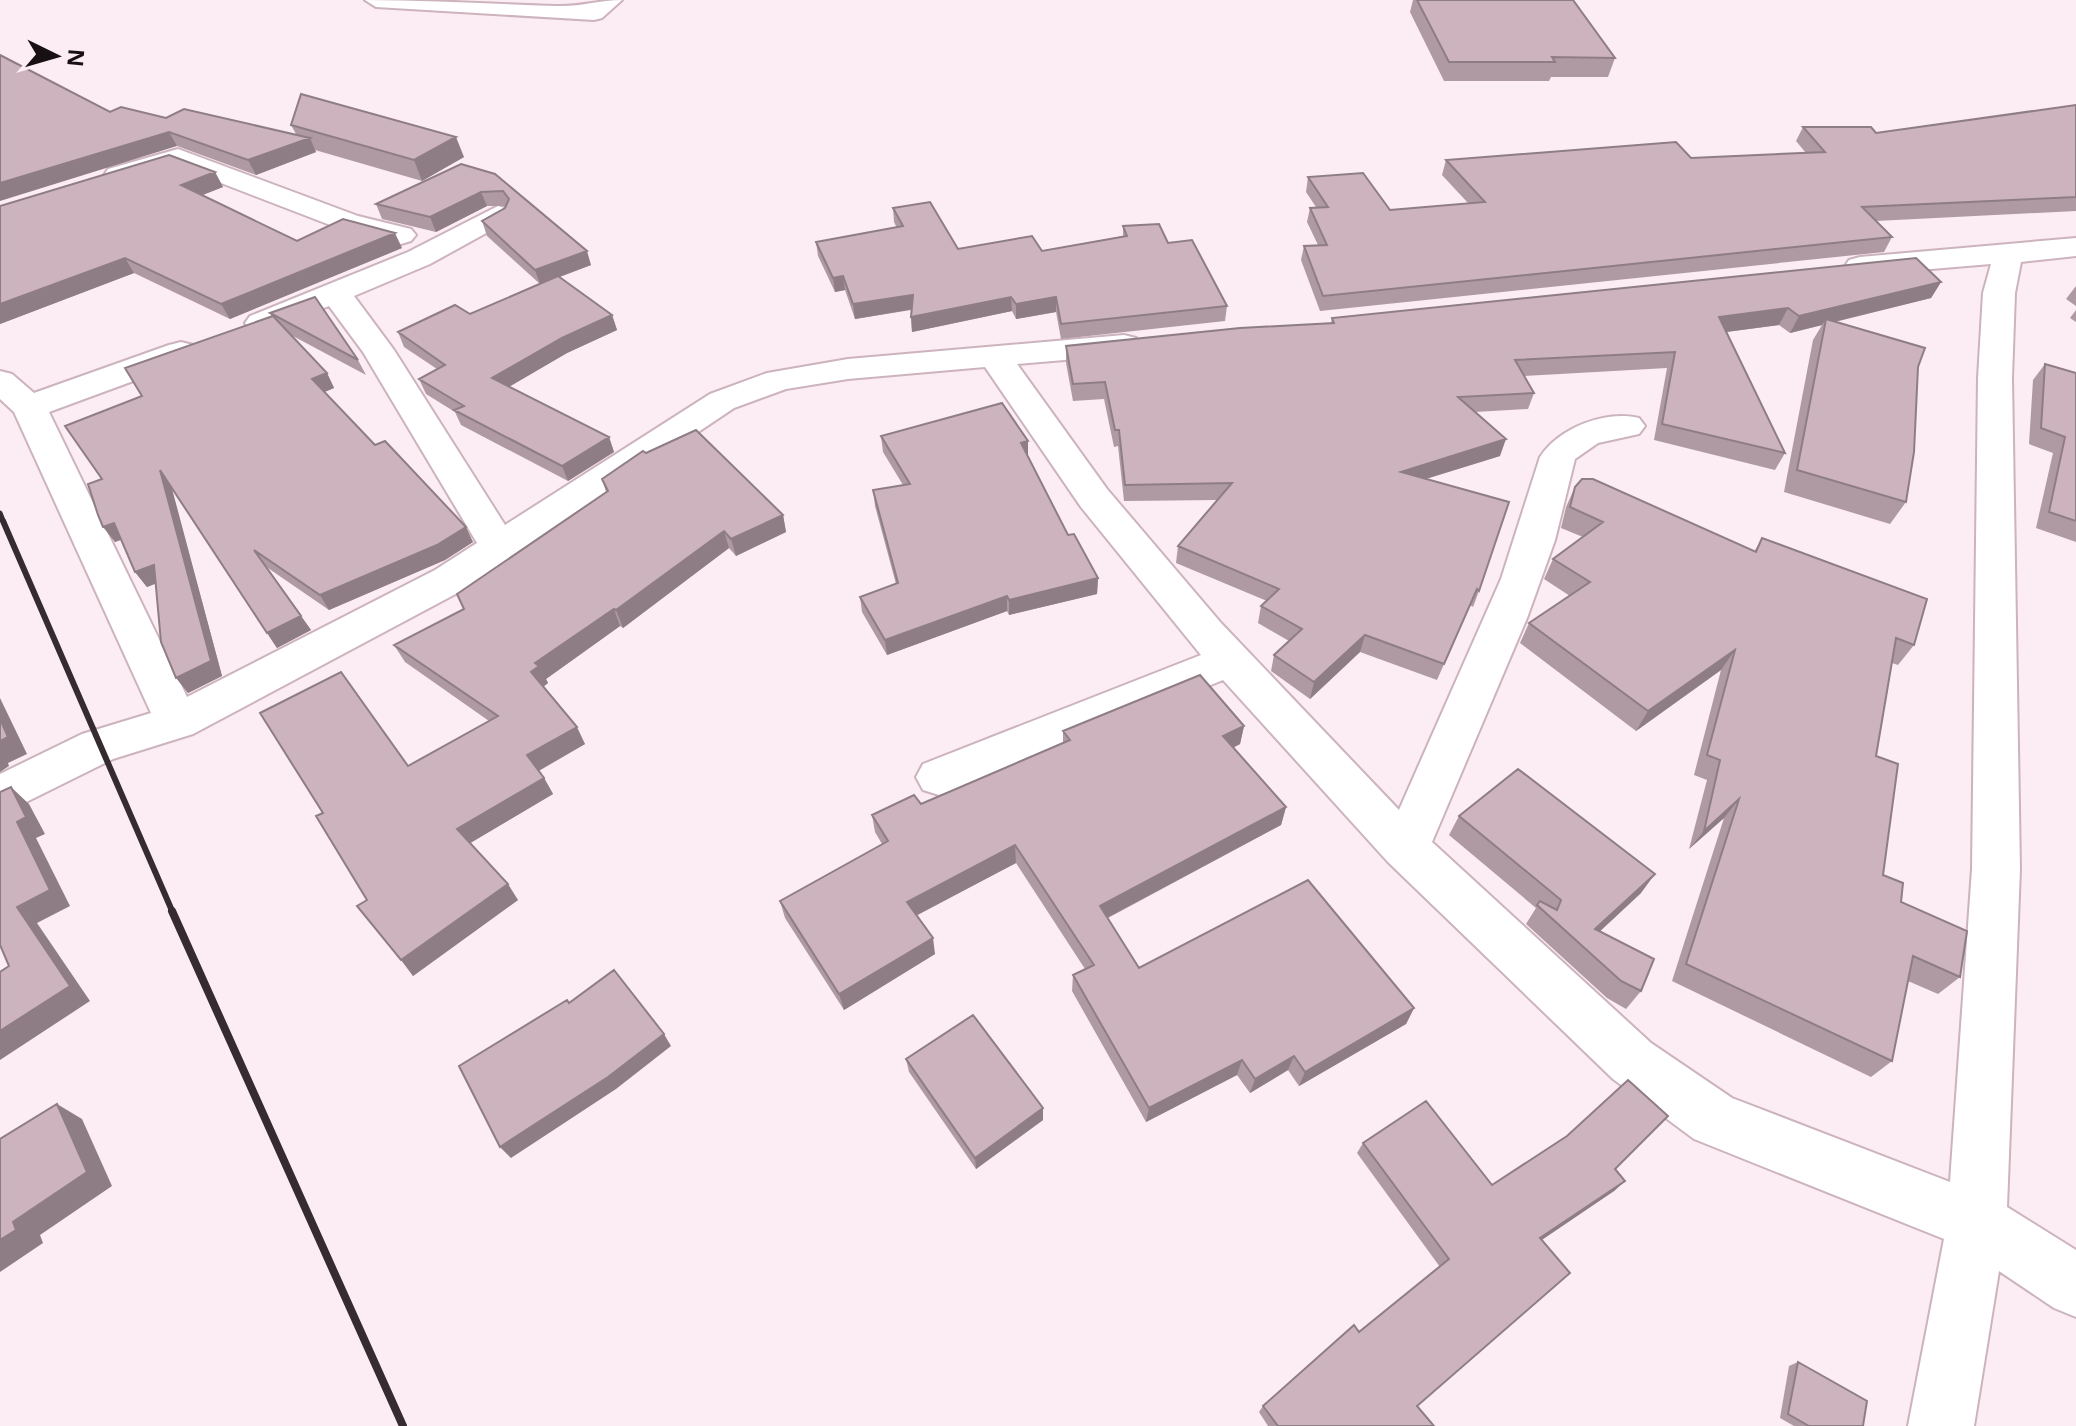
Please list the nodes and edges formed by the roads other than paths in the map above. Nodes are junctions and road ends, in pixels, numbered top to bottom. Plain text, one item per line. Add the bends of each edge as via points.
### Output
1 (376, 0) edge
2 (611, 0) edge
3 (90, 184) edge
4 (498, 215) edge
5 (442, 246) junction
6 (2076, 247) edge
7 (2008, 254) junction
8 (1836, 268) edge
9 (336, 294) junction
10 (1155, 342) edge
11 (994, 356) junction
12 (0, 381) edge
13 (29, 407) junction
14 (1627, 426) dead end
15 (501, 548) junction
16 (1231, 660) junction
17 (177, 722) junction
18 (939, 777) dead end
19 (0, 796) edge
20 (1405, 848) junction
21 (1977, 1222) junction
22 (2076, 1286) edge
23 (1941, 1426) edge

1 - 2 street via 594,13
3 - 5 street via 178,157 348,222
4 - 5 street
5 - 9 street
6 - 7 street
7 - 8 street
7 - 21 street via 1999,293 1995,378 1996,869
9 - 13 street
9 - 15 street via 378,350
10 - 11 street
11 - 15 street via 779,380 722,401
11 - 16 street via 1094,498
12 - 13 street
13 - 17 street
14 - 20 street via 1579,439 1555,464 1537,537 1489,662
15 - 17 street
16 - 18 street
16 - 20 street
17 - 19 street via 98,746
20 - 21 street via 1632,1061 1714,1119
21 - 22 street
21 - 23 street

